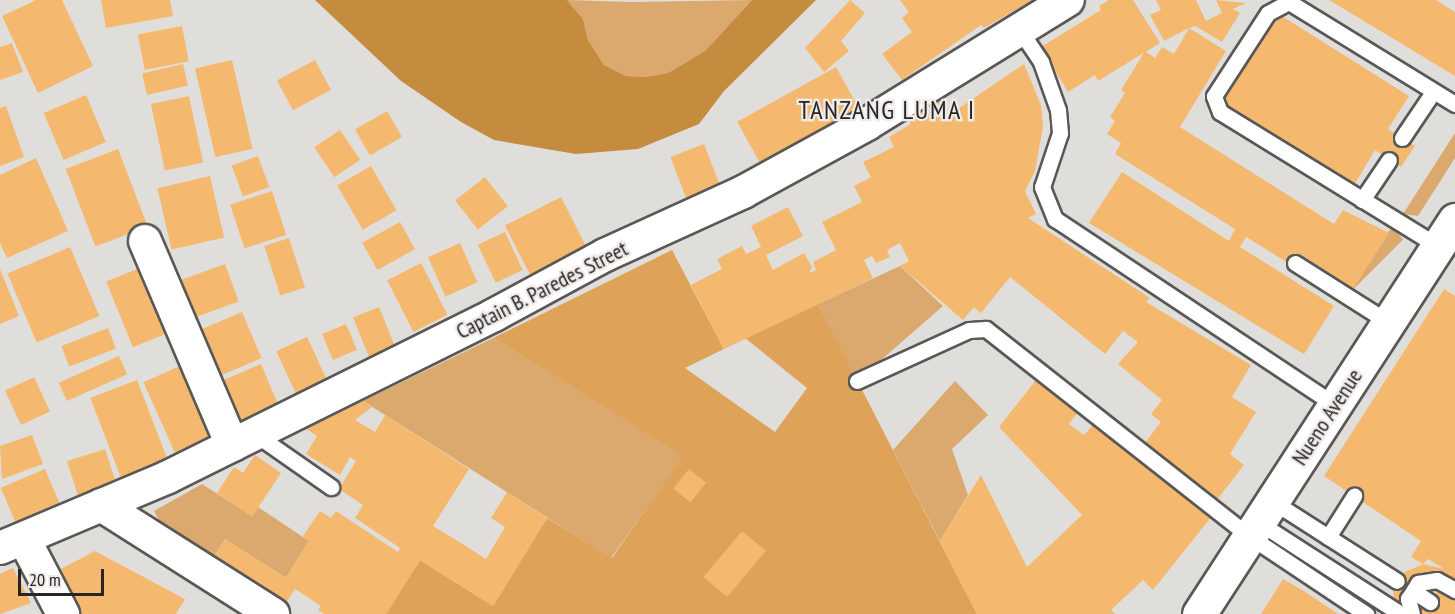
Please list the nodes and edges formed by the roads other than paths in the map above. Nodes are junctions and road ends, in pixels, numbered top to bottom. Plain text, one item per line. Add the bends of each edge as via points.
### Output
1 (1068, 0) edge
2 (1018, 29) junction
3 (1432, 92) junction
4 (1455, 105) edge
5 (1402, 138) dead end
6 (1389, 160) dead end
7 (1362, 200) junction
8 (1448, 238) edge
9 (145, 241) dead end
10 (1294, 263) dead end
11 (1388, 322) junction
12 (857, 381) dead end
13 (1335, 405) junction
14 (243, 440) junction
15 (331, 487) dead end
16 (1354, 496) dead end
17 (101, 504) junction
18 (1260, 520) junction
19 (1328, 537) junction
20 (12, 543) edge
21 (1397, 581) dead end
22 (1455, 591) edge
23 (1397, 612) edge
24 (63, 614) edge
25 (273, 614) edge
26 (1199, 614) edge
27 (1366, 614) edge
28 (1412, 614) edge

1 - 2 street, Captain B. Paredes Street
2 - 13 lane via 1041,62 1058,110 1060,133 1042,187 1055,219
2 - 14 street, Captain B. Paredes Street via 771,177 605,255
3 - 4 lane
3 - 5 lane
3 - 7 lane via 1289,3 1268,13 1216,90 1214,101 1220,112
6 - 7 lane
7 - 8 lane
8 - 11 main road, Nueno Avenue
9 - 14 street
10 - 11 lane
11 - 13 main road, Nueno Avenue
12 - 18 lane via 969,330 986,329
13 - 18 main road, Nueno Avenue
14 - 15 lane
14 - 17 street, Captain B. Paredes Street
16 - 19 lane
17 - 20 street, Captain B. Paredes Street
17 - 25 street
18 - 19 lane
18 - 23 lane
18 - 26 main road, Nueno Avenue
18 - 27 lane
19 - 21 lane
20 - 24 street
22 - 28 lane via 1437,580 1418,583 1408,599

